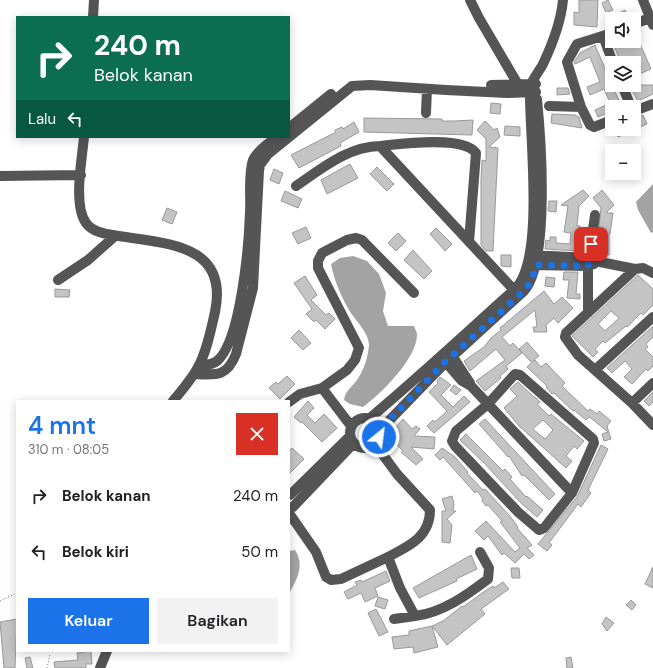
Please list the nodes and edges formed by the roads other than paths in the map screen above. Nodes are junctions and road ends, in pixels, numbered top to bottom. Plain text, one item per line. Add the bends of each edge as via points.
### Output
1 (94, 0) edge
2 (470, 0) edge
3 (563, 0) edge
4 (643, 0) edge
5 (93, 16) edge
6 (652, 21) edge
7 (641, 23) edge
8 (605, 35) edge
9 (534, 85) junction
10 (427, 89) junction
11 (518, 89) junction
12 (653, 104) edge
13 (549, 106) dead end
14 (581, 107) junction
15 (641, 108) edge
16 (426, 113) dead end
17 (605, 122) edge
18 (290, 127) edge
19 (84, 138) edge
20 (276, 138) edge
21 (289, 138) edge
22 (290, 138) edge
23 (380, 146) junction
24 (81, 175) junction
25 (0, 176) edge
26 (296, 186) dead end
27 (595, 215) dead end
28 (115, 236) junction
29 (469, 242) junction
30 (533, 260) junction
31 (588, 262) junction
32 (635, 269) junction
33 (653, 273) edge
34 (58, 280) dead end
35 (514, 290) junction
36 (414, 293) dead end
37 (588, 313) junction
38 (653, 317) edge
39 (228, 342) junction
40 (238, 345) junction
41 (446, 356) junction
42 (197, 370) junction
43 (595, 370) junction
44 (653, 383) edge
45 (322, 388) junction
46 (174, 400) edge
47 (290, 401) edge
48 (632, 403) junction
49 (488, 404) junction
50 (370, 418) junction
51 (653, 425) edge
52 (380, 430) junction
53 (352, 435) junction
54 (375, 444) junction
55 (290, 493) edge
56 (572, 493) junction
57 (290, 496) edge
58 (290, 511) edge
59 (480, 552) dead end
60 (388, 557) junction
61 (415, 616) junction
62 (394, 620) dead end
63 (107, 652) edge
64 (100, 668) edge

1 - 5 street
2 - 11 street
3 - 9 street via 560,17
4 - 6 street
6 - 7 street
8 - 14 street via 577,44 567,62
9 - 11 street
9 - 30 street
10 - 11 street
10 - 16 street
10 - 22 street via 352,86
11 - 18 street via 358,78 351,80
12 - 15 street
13 - 14 street
14 - 17 street via 592,126
19 - 24 street
20 - 39 street via 257,155 251,167 250,235 244,287
21 - 40 street via 263,160 259,171 253,288
23 - 26 street via 356,149
23 - 29 street
23 - 29 street via 447,143 464,144 472,148 476,153
24 - 25 street
24 - 28 street via 81,216 94,230
27 - 31 street
28 - 34 street via 88,260
28 - 42 street via 186,249 201,257 210,267 216,278 218,294
29 - 35 street
30 - 31 street
30 - 35 street via 521,284
30 - 41 street via 532,280 524,291
31 - 32 street
31 - 37 street
32 - 33 street via 643,268
32 - 37 street
35 - 41 street
36 - 45 street via 362,240 347,240 322,253 318,268 359,348 348,370
37 - 43 street via 566,333 565,338 578,355
38 - 43 street
39 - 40 street
39 - 42 street via 222,356 216,362
40 - 42 street via 232,364 222,373
41 - 49 street via 462,381 471,386
41 - 50 street
41 - 52 street
42 - 46 street
43 - 48 street
44 - 48 street
45 - 47 street via 300,394
45 - 53 street
48 - 51 street
49 - 56 street
49 - 56 street via 517,374 594,439 585,467
49 - 56 street via 456,431 452,441 455,446 518,512 539,530 544,528
50 - 52 street
50 - 53 street via 358,419
52 - 54 street
53 - 54 street via 360,447
53 - 55 street
53 - 58 street
54 - 60 street via 397,474 430,510 424,534
57 - 58 street via 293,500
58 - 60 street via 316,552 326,577 331,580
59 - 61 street via 489,568 488,579 446,606 434,612
60 - 61 street
61 - 62 street
63 - 64 street

